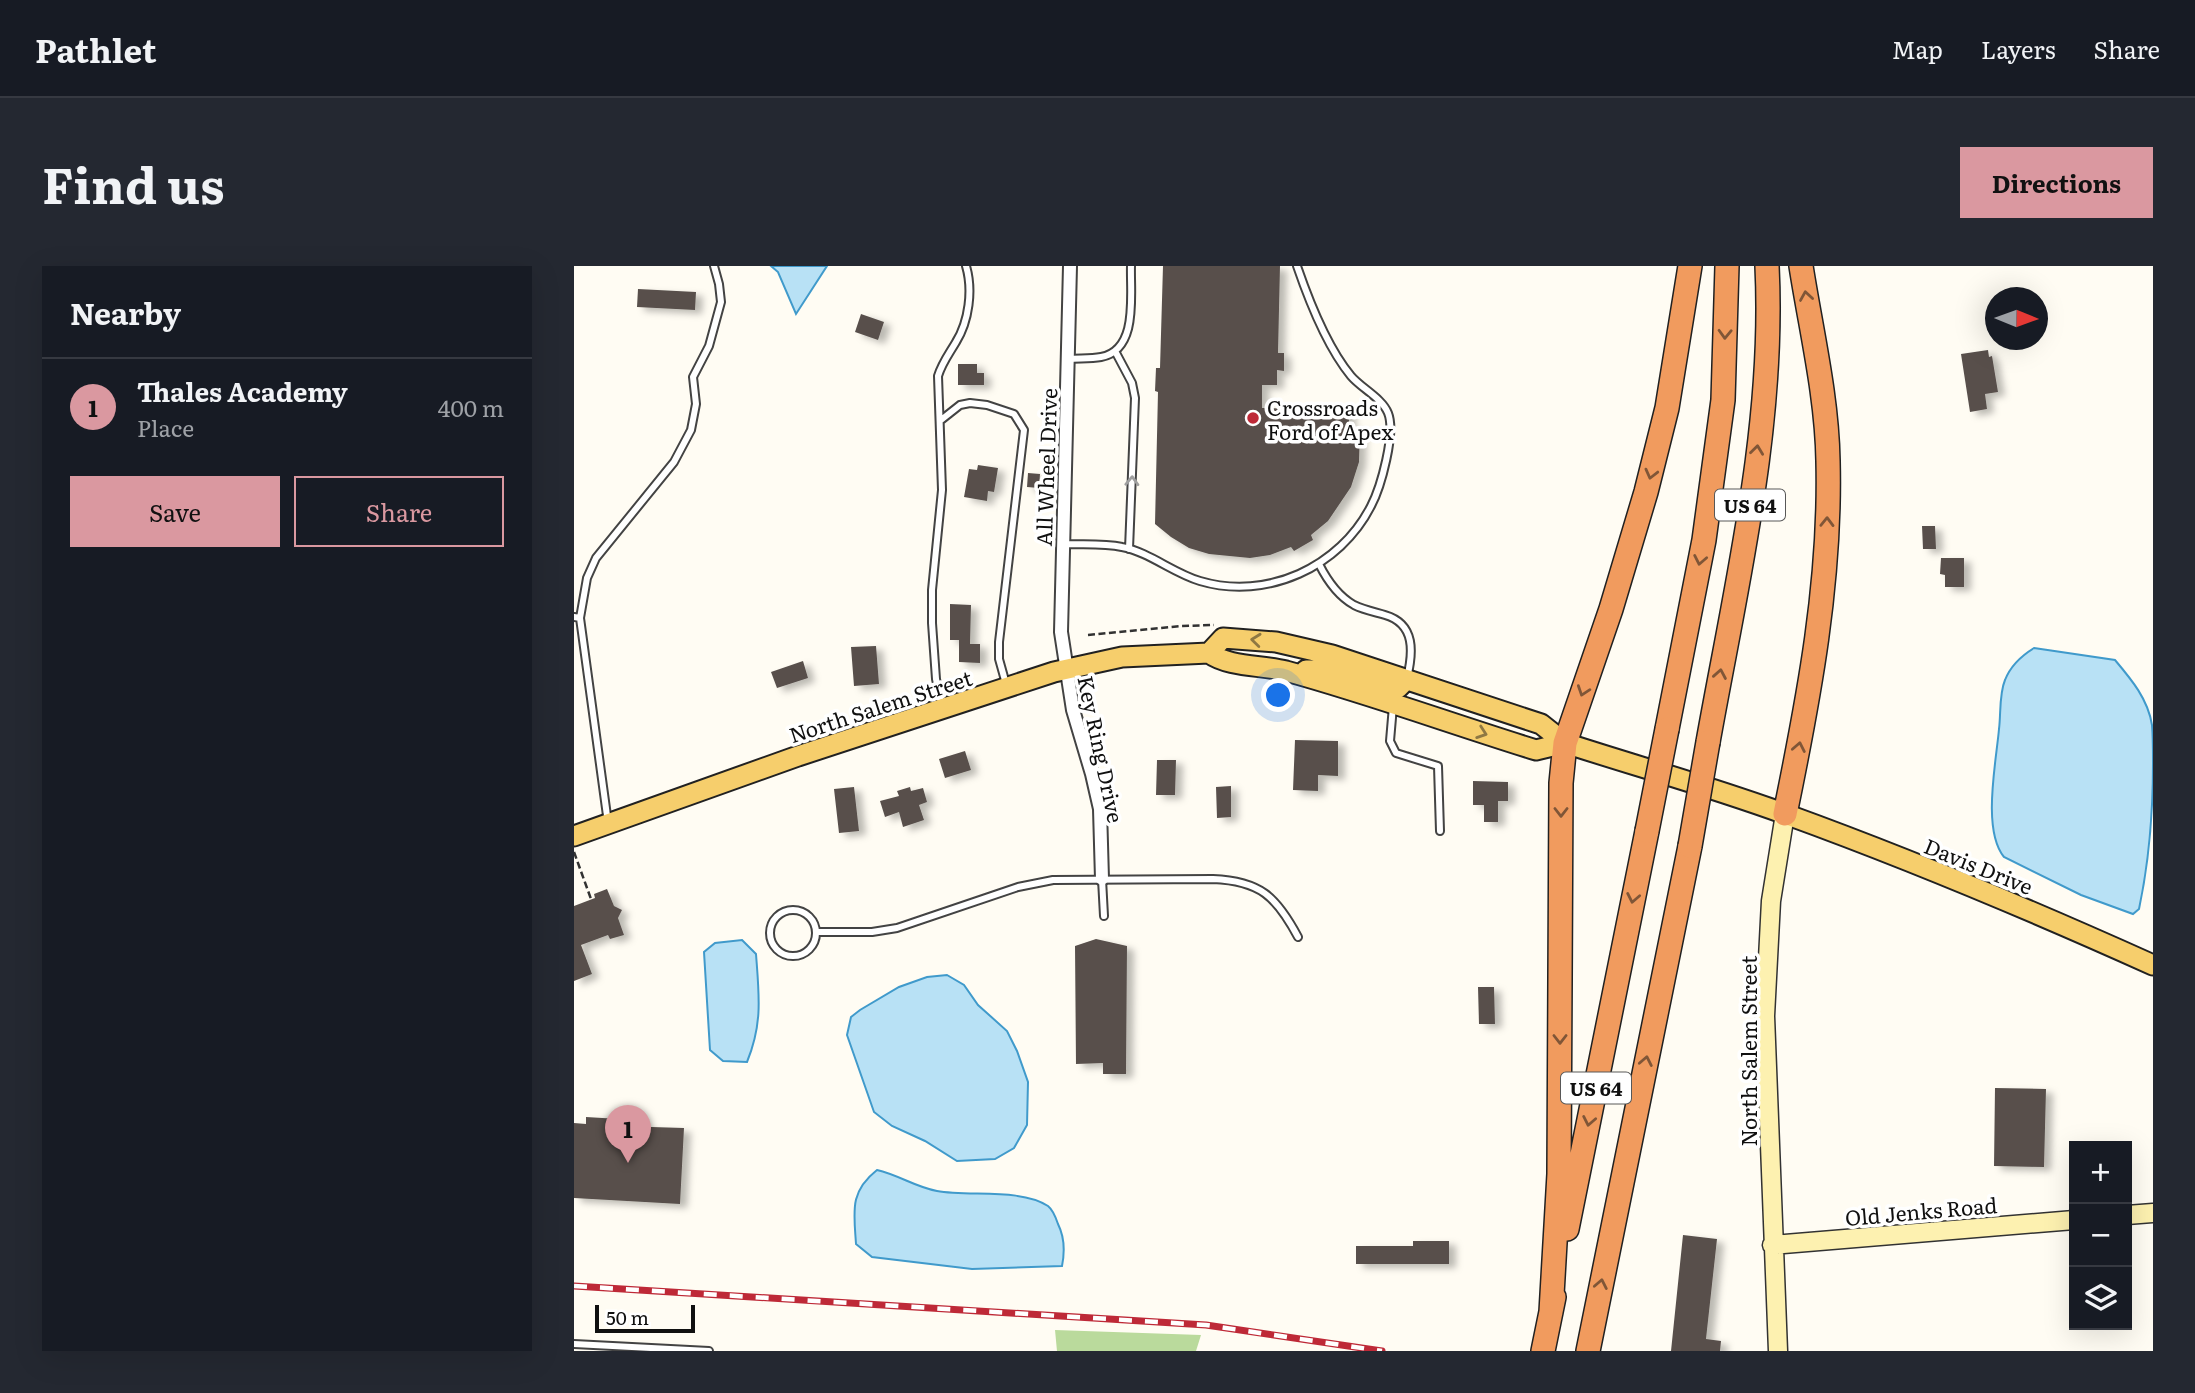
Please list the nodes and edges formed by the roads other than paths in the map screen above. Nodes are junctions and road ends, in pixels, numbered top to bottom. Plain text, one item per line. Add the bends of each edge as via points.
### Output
1 (714, 266) edge
2 (966, 266) edge
3 (1070, 266) edge
4 (1131, 266) edge
5 (1297, 266) edge
6 (1690, 266) edge
7 (1727, 266) edge
8 (1767, 266) edge
9 (1801, 266) edge
10 (1115, 351) junction
11 (1067, 359) junction
12 (941, 420) junction
13 (1062, 543) junction
14 (1129, 549) junction
15 (1319, 564) junction
16 (577, 617) edge
17 (1209, 653) junction
18 (1066, 669) junction
19 (1283, 670) junction
20 (1406, 680) junction
21 (1007, 687) junction
22 (1393, 705) junction
23 (942, 708) junction
24 (1565, 743) junction
25 (1785, 814) junction
26 (608, 824) junction
27 (1440, 831) dead end
28 (574, 836) edge
29 (1102, 879) junction
30 (1104, 916) dead end
31 (816, 932) junction
32 (1298, 937) dead end
33 (2153, 965) edge
34 (2153, 1213) edge
35 (2132, 1215) edge
36 (2069, 1220) edge
37 (1772, 1245) junction
38 (1551, 1312) junction
39 (574, 1344) edge
40 (1544, 1348) edge
41 (709, 1351) edge
42 (1588, 1351) edge
43 (1778, 1351) edge

1 - 16 lane via 721,302 709,346 693,377 696,404 691,430 674,462 596,558
2 - 12 lane via 969,298 965,322 938,376
3 - 11 street, All Wheel Drive
4 - 10 lane via 1129,324
5 - 15 lane via 1341,363 1384,405 1389,419 1387,456 1366,516 1347,542
6 -> 24 highway via 1667,408 1646,492
7 -> 38 highway, US 64, bridge via 1723,400 1704,540
42 -> 8 highway, US 64, bridge via 1690,846 1749,511 1765,390
25 -> 9 highway via 1811,685 1827,540 1828,459 1821,385
10 - 11 lane via 1101,357
14 -> 10 lane via 1135,398
11 - 13 street, All Wheel Drive
12 - 21 lane via 960,405 987,405 1014,414 1024,430 999,642
12 - 23 lane via 942,490 932,590 936,679
13 - 14 lane
13 - 18 street, All Wheel Drive via 1061,632
14 - 15 lane via 1184,575 1220,585 1261,585
15 - 20 lane via 1334,588 1352,604 1394,618 1406,629 1412,645
16 - 26 lane
17 - 18 main road, North Salem Street via 1122,657
17 - 19 main road, North Salem Street via 1220,661
20 -> 17 main road, North Salem Street via 1310,649 1266,641 1223,638
18 - 21 main road, North Salem Street
18 - 29 street, Key Ring Drive via 1100,809
19 - 20 main road via 1330,670 1392,689
19 - 22 main road, North Salem Street
20 - 24 main road, North Salem Street via 1541,724
21 - 23 main road, North Salem Street
22 -> 24 main road, North Salem Street via 1536,750
22 - 27 lane via 1390,741 1396,753 1438,766
23 - 26 main road, North Salem Street
24 - 25 main road, North Salem Street
24 -> 38 highway via 1559,1174
25 - 33 main road, Davis Drive via 2043,915
25 - 37 main road, North Salem Street via 1771,901 1765,1016
26 - 28 main road, North Salem Street
29 - 30 lane
29 - 31 lane via 1041,882 888,930
29 - 32 lane via 1235,880 1255,886 1279,905
31 - 31 lane via 806,914 793,909 779,914 770,933 776,948 797,956 811,947
34 - 35 main road
36 - 37 main road, Old Jenks Road
37 - 43 main road, North Salem Street
38 - 40 highway, US 64
39 - 41 lane

